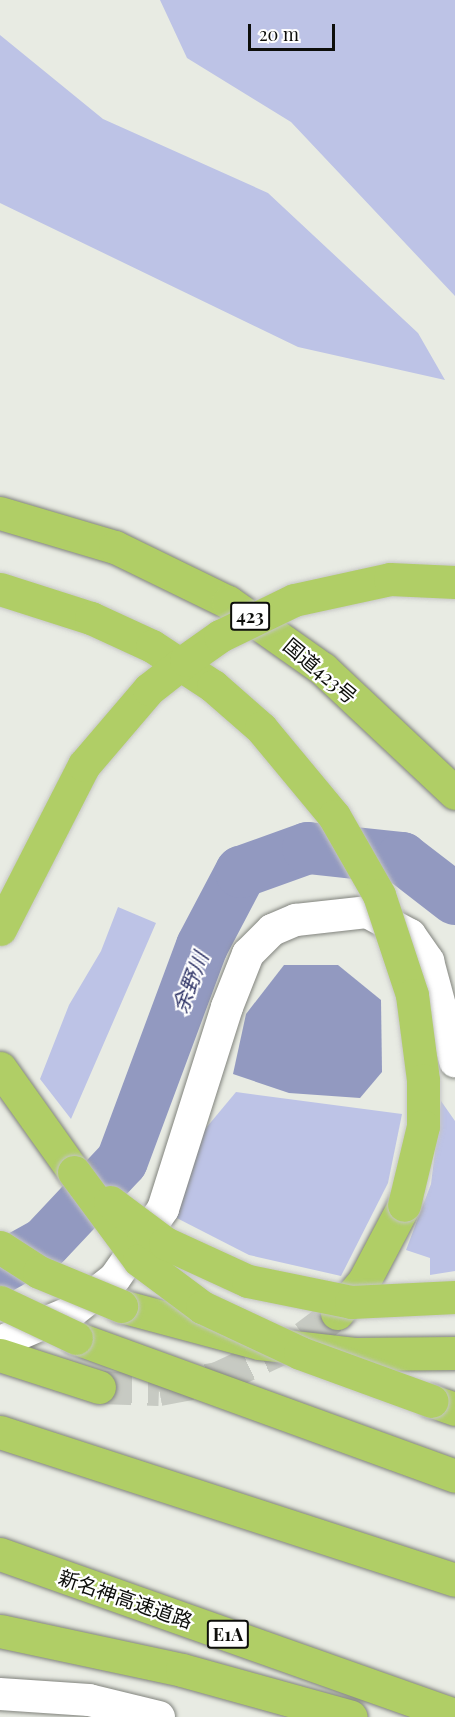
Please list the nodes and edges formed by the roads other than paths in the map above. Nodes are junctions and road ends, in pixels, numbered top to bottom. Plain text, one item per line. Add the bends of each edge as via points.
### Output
1 (0, 513) edge
2 (455, 582) edge
3 (0, 589) edge
4 (455, 793) edge
5 (0, 929) edge
6 (455, 1060) edge
7 (0, 1068) edge
8 (74, 1172) junction
9 (0, 1247) edge
10 (455, 1297) edge
11 (0, 1302) edge
12 (337, 1313) tunnel mouth
13 (0, 1342) edge
14 (455, 1353) edge
15 (14, 1361) edge
16 (99, 1387) tunnel mouth
17 (443, 1405) edge
18 (0, 1432) edge
19 (455, 1476) edge
20 (0, 1554) edge
21 (455, 1580) edge
22 (0, 1631) edge
23 (0, 1694) edge
24 (455, 1715) edge
25 (159, 1717) edge
26 (351, 1717) edge

1 - 4 highway, 国道423号 / 423 via 115,547 228,602 322,669
2 - 5 highway, bridge via 390,579 294,600 220,636 186,660 149,689 84,765
3 - 12 highway, bridge via 91,618 152,646 213,686 268,736 334,816 379,895 412,995 423,1080 423,1126 404,1205 364,1281
6 - 13 street via 428,961 410,935 368,912 296,920 272,930 248,954 227,1006 163,1209 116,1278 73,1311
7 - 8 highway
8 - 10 highway, bridge via 165,1243 248,1281 351,1302
8 - 17 highway, bridge via 140,1260 202,1307 300,1353
9 - 14 highway, bridge via 39,1272 121,1306 259,1343 356,1354
11 - 19 highway, bridge via 76,1338
15 - 16 highway
18 - 21 highway
20 - 24 highway, 新名神高速道路 / E1A
22 - 26 highway via 182,1670
23 - 25 street via 89,1700

